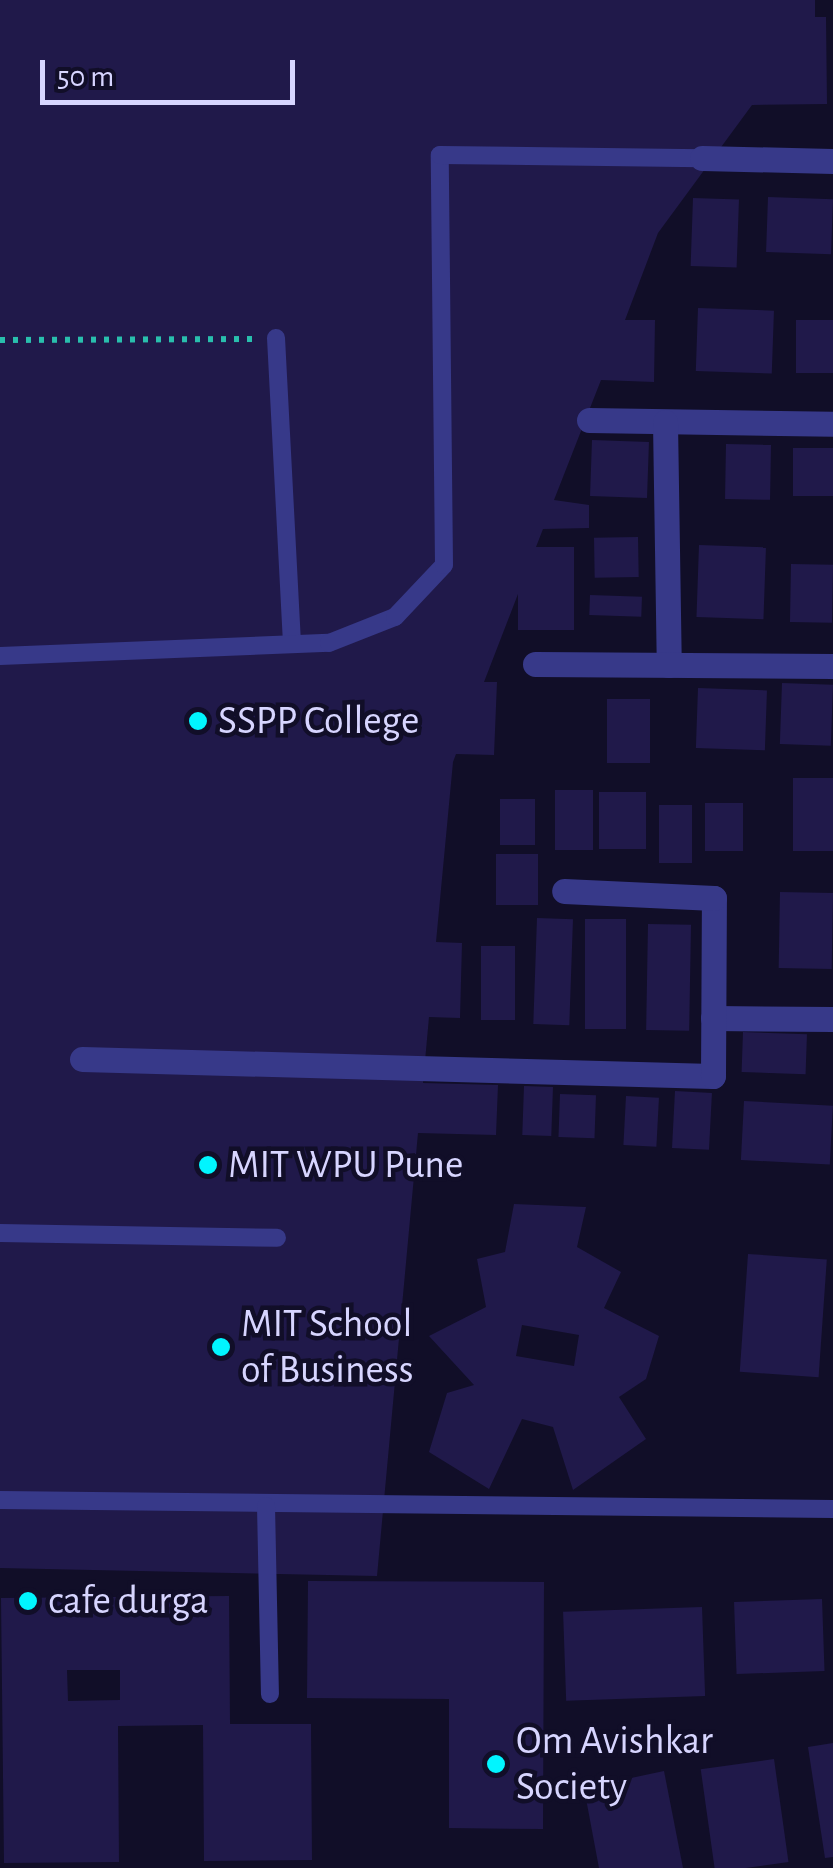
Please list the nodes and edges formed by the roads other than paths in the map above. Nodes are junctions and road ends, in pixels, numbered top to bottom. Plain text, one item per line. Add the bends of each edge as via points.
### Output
1 (702, 158) joint
2 (833, 161) edge
3 (276, 338) road end
4 (589, 420) dead end
5 (665, 422) junction
6 (833, 424) edge
7 (292, 644) junction
8 (0, 656) edge
9 (535, 664) dead end
10 (669, 665) junction
11 (833, 666) edge
12 (564, 891) dead end
13 (713, 1018) junction
14 (833, 1020) edge
15 (82, 1060) dead end
16 (0, 1232) edge
17 (277, 1238) dead end
18 (0, 1500) edge
19 (266, 1506) junction
20 (833, 1508) edge
21 (270, 1694) dead end

1 - 2 street
1 - 7 lane via 440,155 444,566 395,616 329,643
3 - 7 lane
4 - 5 street
5 - 6 street
5 - 10 street
7 - 8 lane
9 - 10 street
10 - 11 street
12 - 13 street via 714,898
13 - 14 street
13 - 15 street via 713,1076
16 - 17 lane
18 - 19 lane
19 - 20 lane
19 - 21 lane

